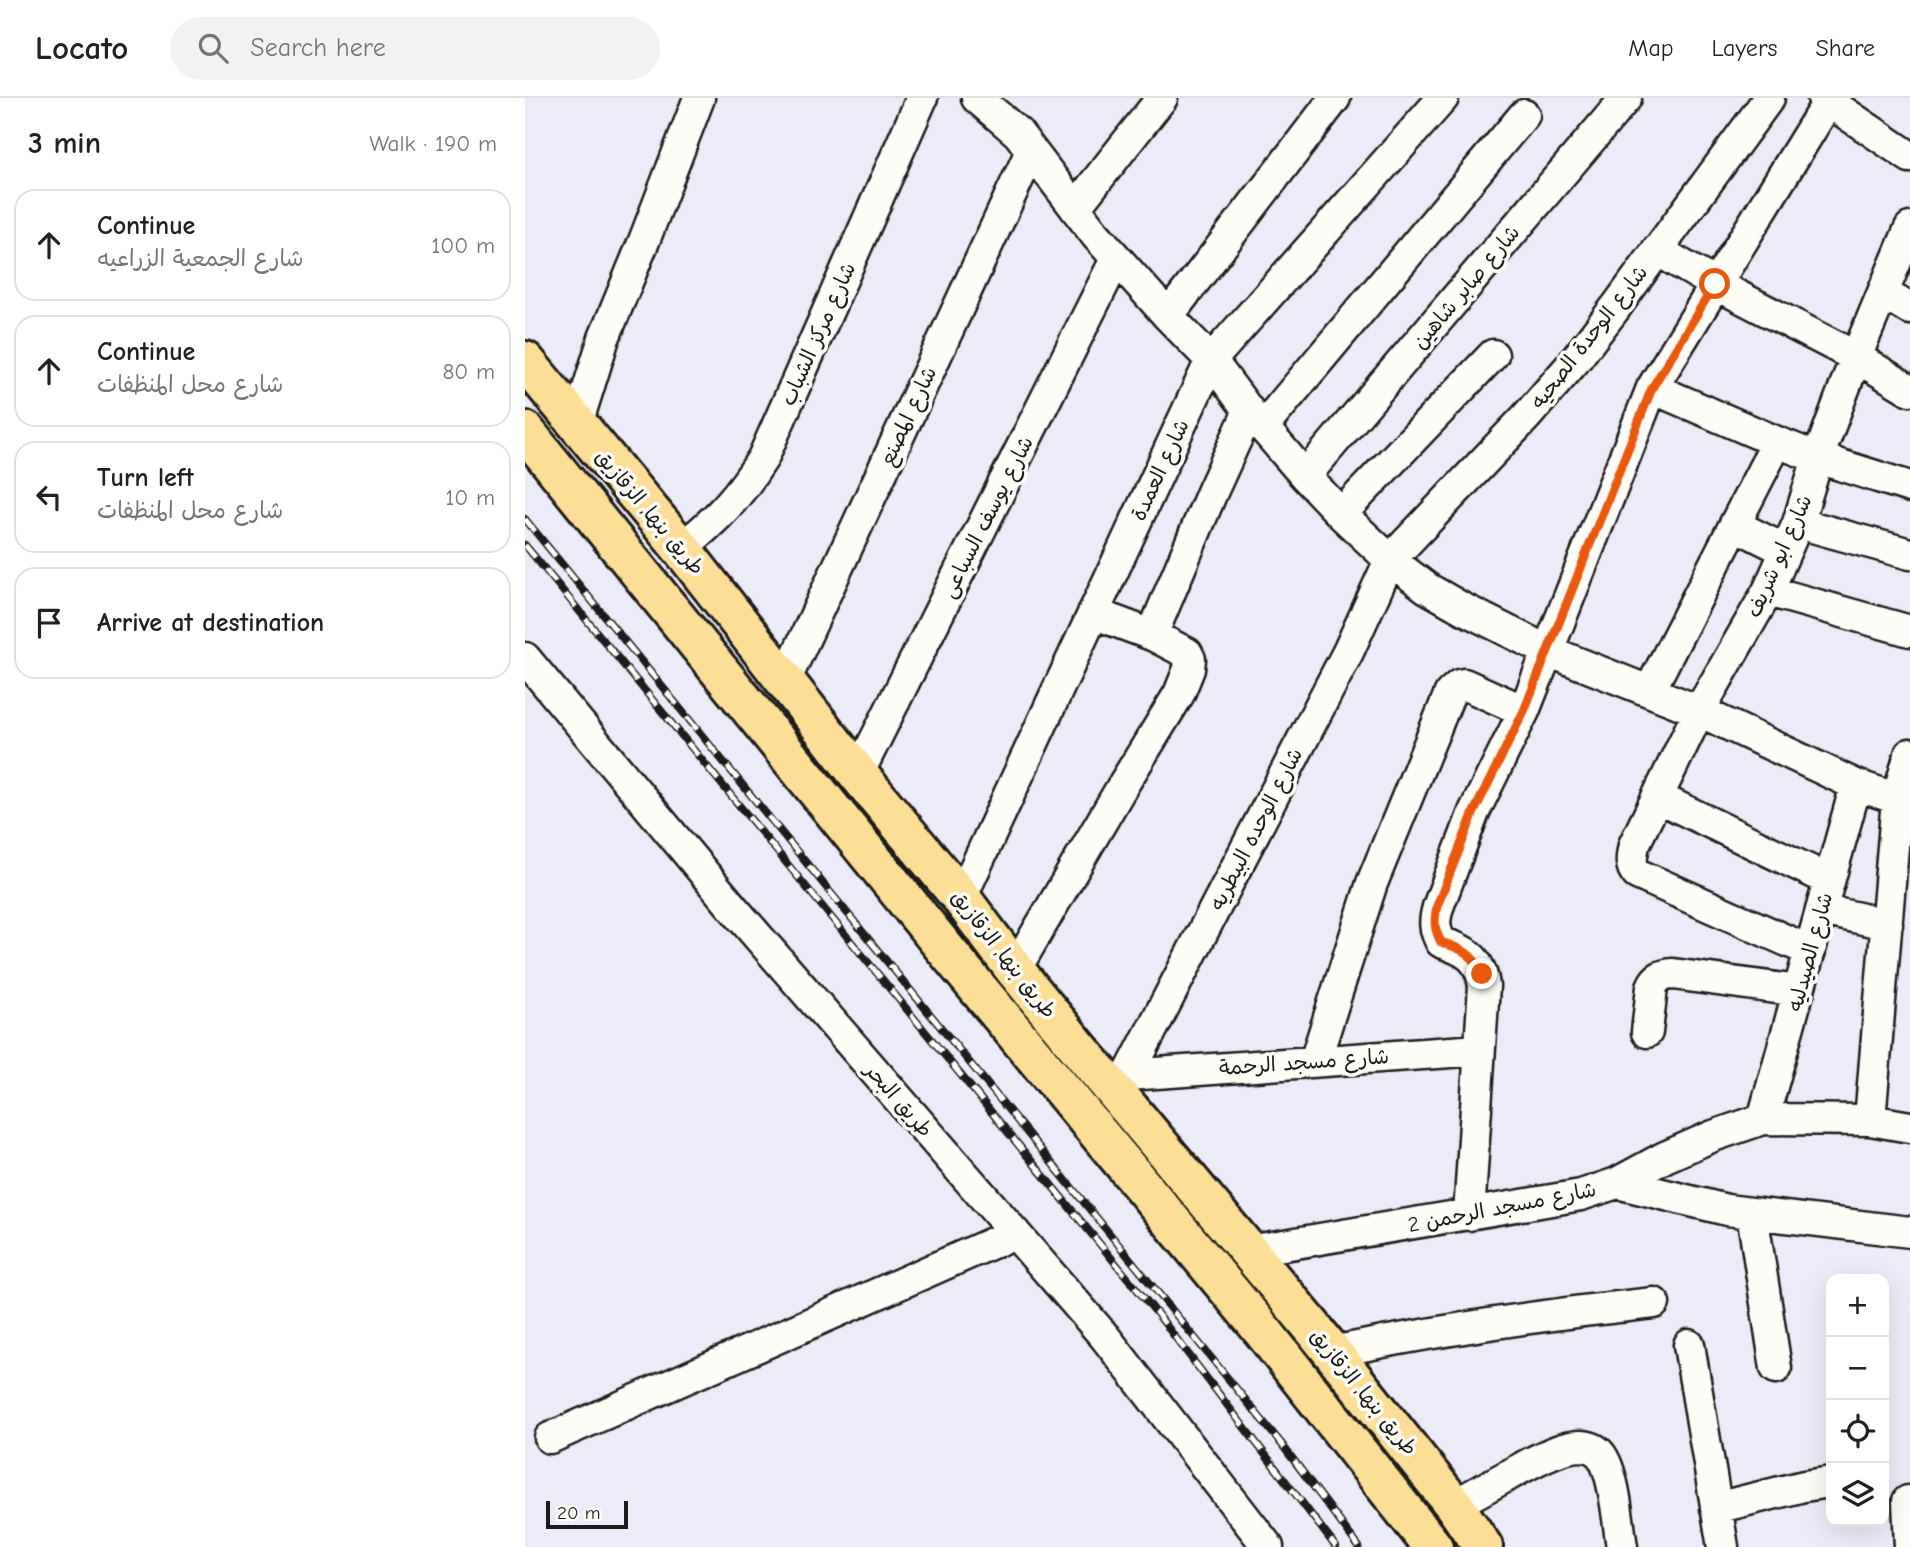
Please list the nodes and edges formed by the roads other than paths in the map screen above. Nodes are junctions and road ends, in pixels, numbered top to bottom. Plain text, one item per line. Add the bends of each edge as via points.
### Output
1 (699, 98) edge
2 (922, 98) edge
3 (977, 98) edge
4 (1162, 98) edge
5 (1335, 98) edge
6 (1443, 98) edge
7 (1626, 98) edge
8 (1769, 98) edge
9 (1826, 100) edge
10 (1524, 115) dead end
11 (1031, 151) junction
12 (1910, 156) edge
13 (1075, 208) junction
14 (1910, 228) edge
15 (1657, 250) junction
16 (1116, 259) junction
17 (1715, 284) junction
18 (1884, 293) junction
19 (1910, 309) edge
20 (1168, 316) junction
21 (1493, 355) dead end
22 (1856, 356) junction
23 (1211, 360) junction
24 (525, 361) edge
25 (1652, 388) junction
26 (1910, 390) edge
27 (1256, 419) junction
28 (577, 424) junction
29 (525, 430) edge
30 (1777, 442) junction
31 (1818, 458) junction
32 (1305, 477) junction
33 (1910, 487) edge
34 (1341, 514) junction
35 (1798, 523) junction
36 (1735, 525) junction
37 (681, 548) junction
38 (1785, 550) junction
39 (1910, 554) edge
40 (1390, 560) junction
41 (1768, 591) junction
42 (1093, 613) junction
43 (1910, 631) edge
44 (1152, 635) junction
45 (1548, 651) junction
46 (525, 658) edge
47 (785, 681) junction
48 (1650, 691) junction
49 (1524, 711) junction
50 (1699, 711) junction
51 (1910, 754) edge
52 (858, 774) junction
53 (1856, 785) junction
54 (1657, 797) junction
55 (1903, 801) edge
56 (1829, 880) junction
57 (961, 898) junction
58 (1821, 910) junction
59 (1887, 924) junction
60 (1810, 951) junction
61 (1014, 970) junction
62 (1799, 991) junction
63 (1647, 1032) dead end
64 (1479, 1050) junction
65 (1086, 1058) junction
66 (1315, 1061) junction
67 (1056, 1084) junction
68 (1123, 1085) junction
69 (1763, 1119) junction
70 (1870, 1120) junction
71 (1910, 1127) edge
72 (1617, 1183) junction
73 (1752, 1213) junction
74 (1469, 1215) junction
75 (1910, 1231) edge
76 (1015, 1233) junction
77 (1248, 1251) junction
78 (1654, 1303) dead end
79 (1689, 1345) dead end
80 (1332, 1352) junction
81 (1776, 1368) dead end
82 (550, 1438) dead end
83 (1826, 1483) edge
84 (1901, 1502) edge
85 (1454, 1505) junction
86 (1716, 1508) junction
87 (1268, 1547) edge
88 (1433, 1547) edge
89 (1483, 1547) edge
90 (1622, 1547) edge
91 (1723, 1547) edge
92 (1910, 1547) edge

1 - 28 street via 604,338
2 - 37 street, شارع مركز الشباب via 763,458 727,508
3 - 11 street via 1018,133
4 - 13 street
5 - 20 street
6 - 23 street, شارع العمدة
7 - 32 street, شارع صابر شاهين
8 - 15 street, شارع الوحدة الصحيه
9 - 12 street
9 - 17 street
10 - 27 street
11 - 13 street
11 - 47 street, شارع المصنع
13 - 16 street
14 - 18 street, شارع ابو شريف
15 - 17 street
15 - 40 street, شارع الوحدة الصحيه via 1573,363
16 - 20 street
16 - 52 street, شارع يوسف السباعى
17 - 22 street
17 - 25 street
18 - 19 street
18 - 22 street, شارع ابو شريف
20 - 23 street
21 - 34 street
22 - 26 street
22 - 31 street, شارع ابو شريف
23 - 27 street
23 - 42 street, شارع العمدة
24 - 28 highway, طريق بنها, الزقازيق
25 - 30 street
25 - 45 street
27 - 32 street
27 - 44 street via 1212,492
28 - 37 highway, طريق بنها, الزقازيق
29 - 67 highway, طريق بنها, الزقازيق
30 - 31 street
30 - 36 street
31 - 33 street
31 - 35 street, شارع ابو شريف
32 - 34 street
34 - 40 street
35 - 38 street, شارع ابو شريف
35 - 39 street
36 - 38 street
36 - 48 street
37 - 47 highway, طريق بنها, الزقازيق
38 - 41 street, شارع ابو شريف
40 - 45 street via 1427,588
40 - 68 street, شارع الوحده البيطريه via 1348,652
41 - 43 street
41 - 50 street, شارع ابو شريف
42 - 44 street
42 - 57 street, شارع العمدة
44 - 61 street via 1187,653 1187,676
45 - 48 street
45 - 49 street
46 - 76 street, طريق البحر
47 - 52 highway, طريق بنها, الزقازيق
48 - 50 street
49 - 64 street via 1474,812 1434,921 1441,942 1466,951 1482,974
49 - 66 street via 1464,684 1450,693 1371,883
50 - 53 street
50 - 54 street, شارع ابو شريف
51 - 55 street
52 - 57 highway, طريق بنها, الزقازيق
53 - 55 street
53 - 56 street, شارع الصيدليه
54 - 56 street
54 - 60 street, شارع ابو شريف via 1632,855 1637,874
55 - 59 street
56 - 58 street, شارع الصيدليه
57 - 61 highway, طريق بنها, الزقازيق
58 - 59 street
58 - 60 street, شارع الصيدليه
59 - 70 street
60 - 62 street, شارع الصيدليه
61 - 65 highway, طريق بنها, الزقازيق
62 - 63 street via 1662,975 1652,987
62 - 69 street, شارع الصيدليه
64 - 66 street, شارع مسجد الرحمة
64 - 74 street
65 - 67 highway
65 - 68 highway, طريق بنها, الزقازيق
66 - 68 street, شارع مسجد الرحمة
67 - 88 highway, طريق بنها, الزقازيق via 1262,1330
68 - 77 highway, طريق بنها, الزقازيق
69 - 70 street, شارع مسجد الرحمن 2
69 - 72 street, شارع مسجد الرحمن 2 via 1665,1157
70 - 71 street, شارع مسجد الرحمن 2
72 - 73 street
72 - 74 street, شارع مسجد الرحمن 2 via 1581,1195
73 - 75 street
73 - 81 street
74 - 77 street, شارع مسجد الرحمن 2
76 - 82 street
76 - 87 street, طريق البحر via 1105,1337
77 - 80 highway, طريق بنها, الزقازيق
78 - 80 street via 1492,1322
79 - 86 street
80 - 85 highway, طريق بنها, الزقازيق
83 - 86 street
84 - 92 street
85 - 89 highway, طريق بنها, الزقازيق
85 - 90 street via 1550,1453 1595,1448 1610,1477
86 - 91 street

